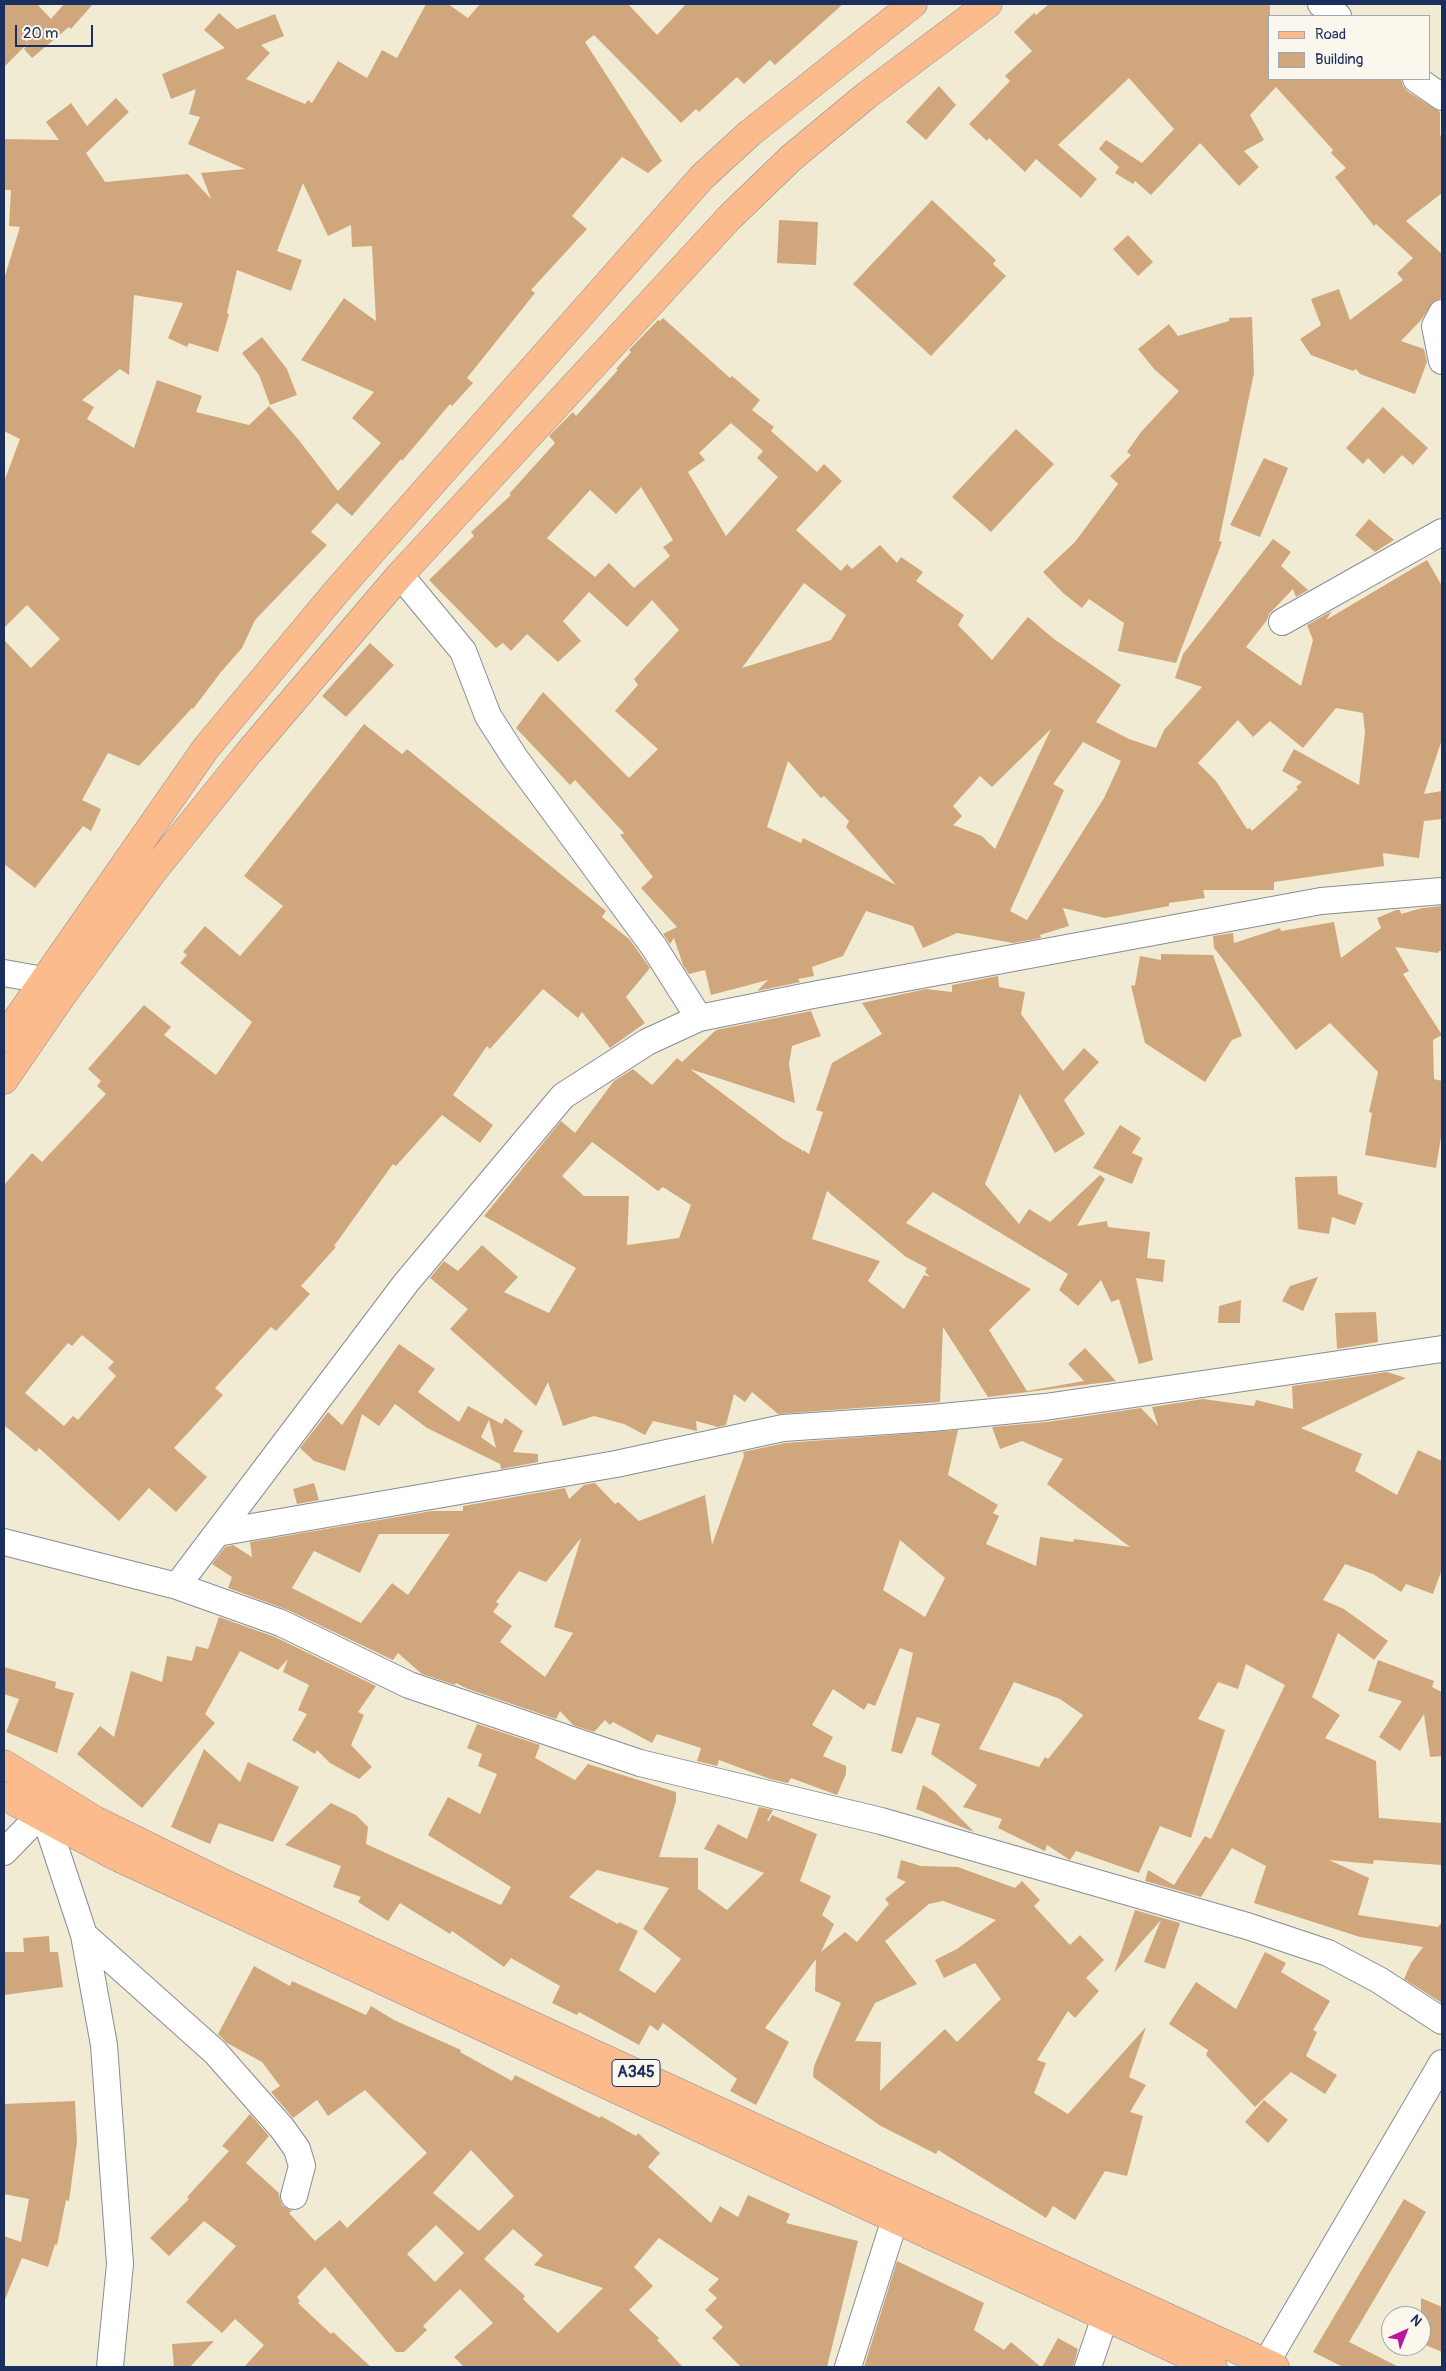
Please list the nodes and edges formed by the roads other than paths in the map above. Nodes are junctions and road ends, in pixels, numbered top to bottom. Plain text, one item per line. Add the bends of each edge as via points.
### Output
1 (913, 4) edge
2 (988, 4) edge
3 (1321, 4) edge
4 (1337, 15) edge
5 (1417, 80) edge
6 (1442, 97) edge
7 (1442, 313) edge
8 (1442, 361) edge
9 (1442, 532) edge
10 (400, 575) junction
11 (1282, 622) dead end
12 (1442, 890) edge
13 (4, 973) edge
14 (42, 980) junction
15 (698, 1018) junction
16 (4, 1038) edge
17 (4, 1080) edge
18 (1442, 1349) edge
19 (217, 1533) junction
20 (4, 1542) edge
21 (177, 1586) junction
22 (4, 1764) edge
23 (4, 1796) edge
24 (43, 1816) junction
25 (4, 1852) edge
26 (84, 1935) junction
27 (1442, 2021) edge
28 (1442, 2064) edge
29 (294, 2196) dead end
30 (894, 2219) junction
31 (1105, 2317) junction
32 (1271, 2365) edge
33 (110, 2367) edge
34 (848, 2367) edge
35 (1088, 2367) edge
36 (1213, 2367) edge

1 - 14 main road via 750,133 702,177 337,591 206,748
2 - 10 main road via 867,95 791,158 728,218
3 - 4 street
5 - 6 street
7 - 8 street via 1435,326
9 - 11 street
10 - 15 street via 463,651 488,716 515,758 654,947
10 - 17 main road via 154,870
12 - 15 street via 1321,901
13 - 14 street
14 - 16 main road
15 - 19 street via 647,1042 563,1096 406,1283
18 - 19 street via 1045,1407 784,1428 616,1464
19 - 21 street
20 - 21 street
21 - 27 street via 281,1622 409,1685 640,1763 881,1822 1247,1926 1328,1953 1379,1980
22 - 32 main road, A345 via 95,1820 219,1881
23 - 24 main road, A345
24 - 25 street
24 - 26 street
24 - 30 main road, A345 via 112,1855
26 - 29 street via 215,2052 282,2128 298,2149 302,2166
26 - 33 street via 104,2045 120,2264
28 - 32 street
30 - 31 main road, A345
30 - 34 street
31 - 35 street
31 - 36 main road, A345

